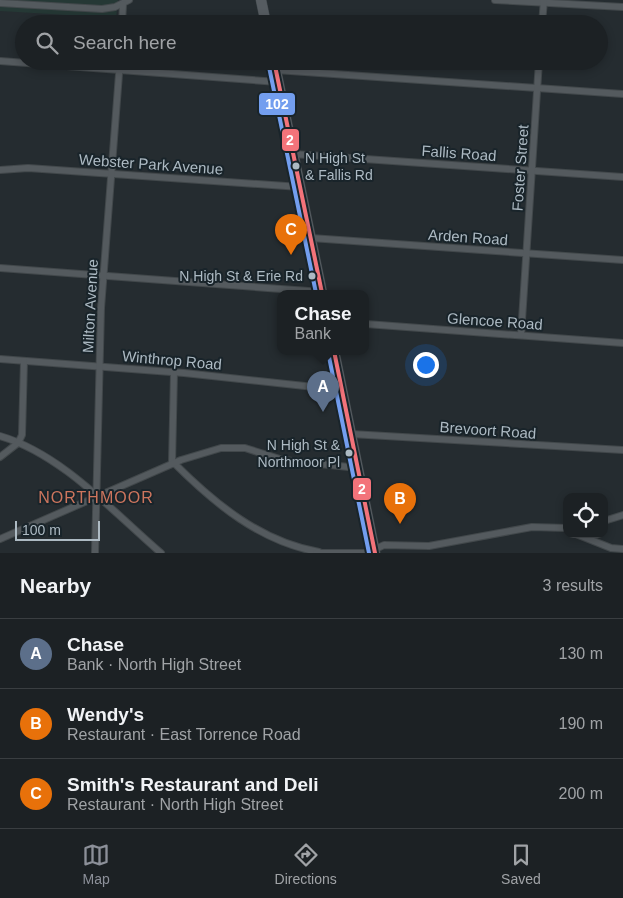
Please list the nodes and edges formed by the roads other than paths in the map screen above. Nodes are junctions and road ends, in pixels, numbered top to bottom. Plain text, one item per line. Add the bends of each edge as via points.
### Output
1 (129, 0) edge
2 (261, 0) edge
3 (495, 0) edge
4 (544, 2) edge
5 (0, 3) edge
6 (123, 4) junction
7 (623, 7) edge
8 (122, 15) edge
9 (264, 15) edge
10 (543, 15) edge
11 (0, 61) edge
12 (15, 62) edge
13 (119, 70) joint
14 (276, 70) edge
15 (323, 70) edge
16 (538, 70) edge
17 (278, 82) junction
18 (537, 88) junction
19 (623, 94) edge
20 (293, 154) junction
21 (0, 170) edge
22 (532, 171) junction
23 (111, 173) junction
24 (623, 178) edge
25 (300, 187) junction
26 (310, 238) junction
27 (526, 253) junction
28 (623, 260) edge
29 (0, 268) edge
30 (104, 276) junction
31 (284, 290) edge
32 (321, 290) edge
33 (369, 324) edge
34 (521, 336) junction
35 (623, 343) edge
36 (335, 355) edge
37 (0, 359) edge
38 (24, 361) junction
39 (99, 366) junction
40 (174, 372) junction
41 (342, 390) junction
42 (351, 434) junction
43 (0, 436) edge
44 (18, 443) junction
45 (623, 450) edge
46 (0, 457) edge
47 (173, 464) junction
48 (358, 468) junction
49 (96, 497) junction
50 (623, 515) edge
51 (608, 520) edge
52 (563, 528) edge
53 (586, 538) edge
54 (0, 539) edge
55 (623, 549) edge
56 (375, 552) edge
57 (95, 553) edge
58 (161, 553) edge
59 (318, 553) edge

1 - 6 street
2 - 9 main road
3 - 4 street
4 - 7 street
4 - 10 street
5 - 6 street via 94,9
6 - 8 street
11 - 12 street
13 - 17 street
13 - 23 street, Milton Avenue
14 - 17 main road
15 - 18 street
16 - 18 street, Foster Street
17 - 20 main road
18 - 19 street
18 - 22 street, Foster Street
20 - 22 street, Fallis Road
20 - 25 main road
21 - 23 street, Webster Park Avenue via 28,168
22 - 24 street, Fallis Road
22 - 27 street, Foster Street
23 - 25 street, Webster Park Avenue
23 - 30 street, Milton Avenue
25 - 26 main road
26 - 27 street, Arden Road
26 - 32 main road
27 - 28 street, Arden Road
27 - 34 street, Foster Street
29 - 30 street
30 - 31 street
30 - 39 street, Milton Avenue
33 - 34 street, Glencoe Road
34 - 35 street, Glencoe Road
36 - 41 main road
37 - 38 street, Winthrop Road
38 - 39 street, Winthrop Road
38 - 44 street via 24,426
39 - 40 street, Winthrop Road
39 - 49 street, Milton Avenue
40 - 41 street, Winthrop Road
40 - 47 street
41 - 42 main road
42 - 45 street, Brevoort Road
42 - 48 main road
43 - 44 street
44 - 46 street
44 - 49 street via 52,461
47 - 48 street via 231,447 283,460
47 - 49 street
47 - 59 street via 228,512 272,537
48 - 56 main road
49 - 54 street
49 - 57 street, Milton Avenue
49 - 58 street
50 - 51 street
52 - 56 street via 532,528 448,544 384,545
53 - 55 street
56 - 59 street

